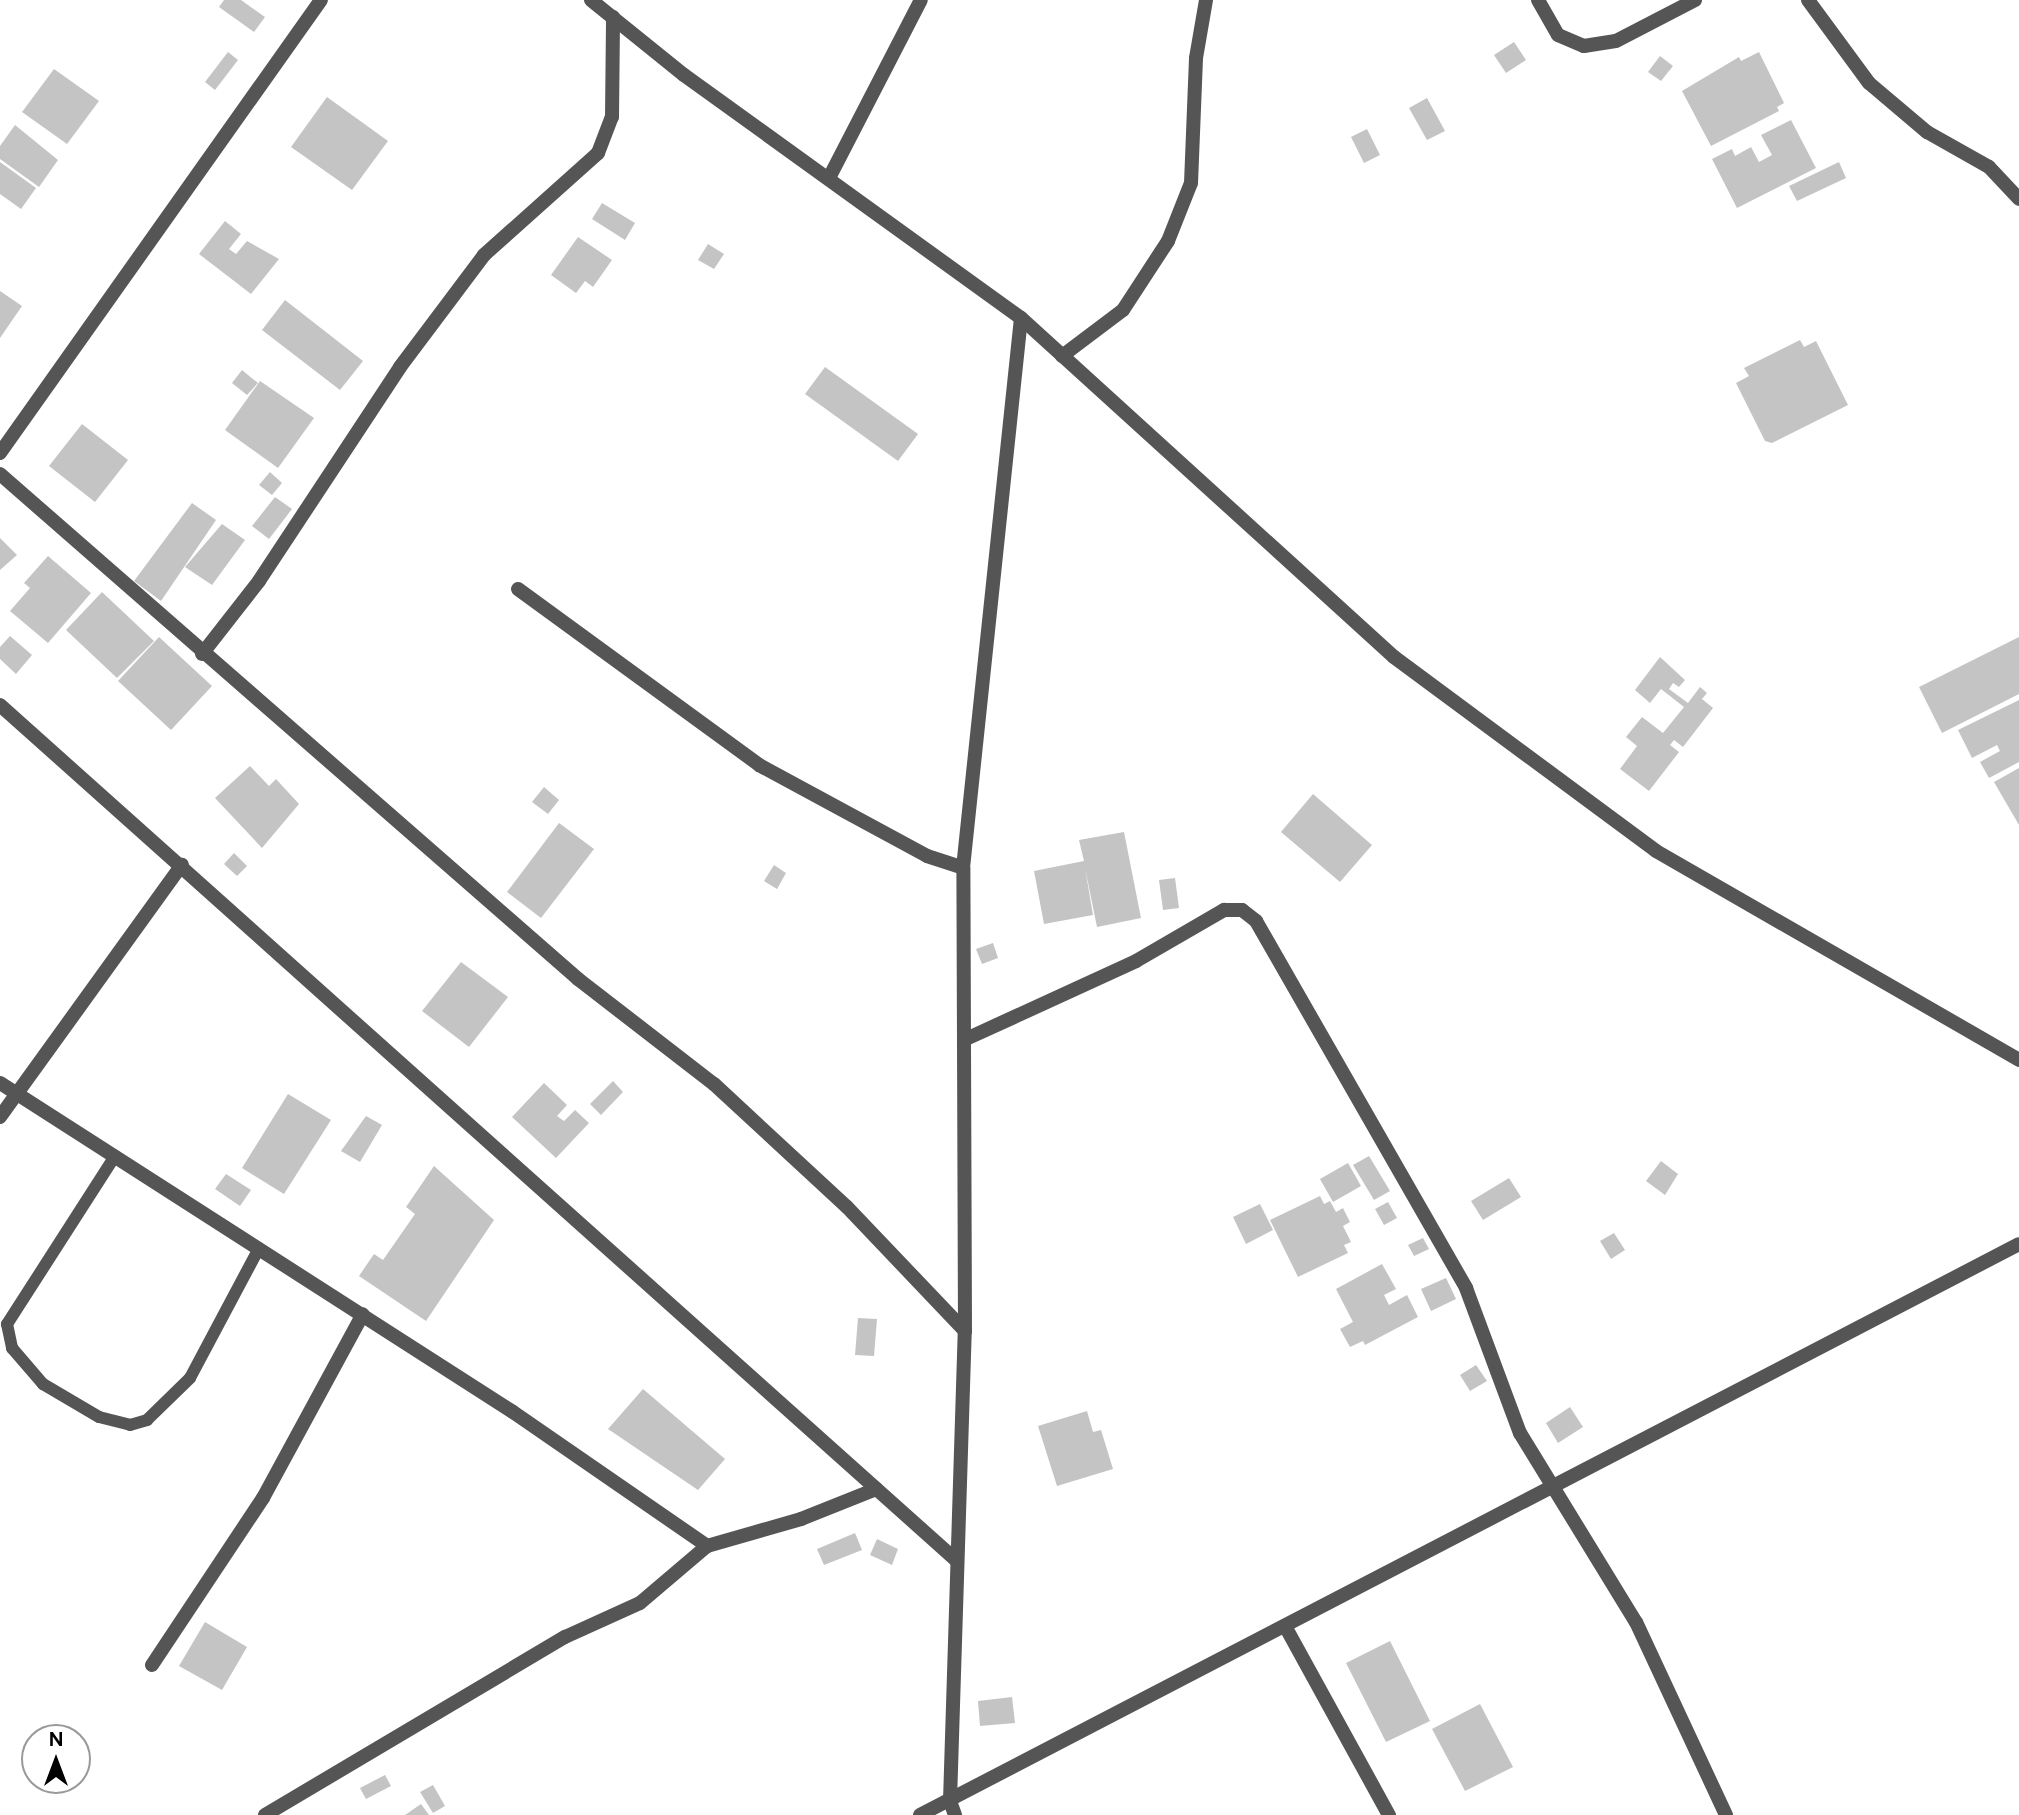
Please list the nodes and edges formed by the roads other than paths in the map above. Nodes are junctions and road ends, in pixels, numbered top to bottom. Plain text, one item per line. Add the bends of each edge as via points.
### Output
1 (321, 0) edge
2 (591, 0) edge
3 (921, 0) edge
4 (1206, 0) edge
5 (1538, 0) edge
6 (1695, 0) edge
7 (1808, 0) edge
8 (613, 18) junction
9 (829, 178) junction
10 (2019, 199) edge
11 (1021, 318) junction
12 (1062, 356) junction
13 (0, 453) edge
14 (0, 474) edge
15 (518, 590) dead end
16 (202, 654) junction
17 (0, 705) edge
18 (182, 865) junction
19 (962, 868) junction
20 (966, 1039) junction
21 (2019, 1060) edge
22 (0, 1083) edge
23 (15, 1092) junction
24 (0, 1117) edge
25 (115, 1156) junction
26 (2019, 1244) edge
27 (260, 1248) junction
28 (363, 1314) junction
29 (964, 1331) junction
30 (1550, 1486) junction
31 (876, 1489) junction
32 (707, 1546) junction
33 (957, 1560) junction
34 (1285, 1626) junction
35 (152, 1665) dead end
36 (952, 1808) edge
37 (265, 1815) edge
38 (920, 1815) edge
39 (1389, 1815) edge
40 (1726, 1815) edge

1 - 13 street
2 - 8 street
3 - 9 street
4 - 12 street via 1196,58 1191,183 1168,241 1123,310
5 - 6 street via 1558,35 1584,46 1616,41
7 - 10 street via 1869,83 1927,132 1989,167
8 - 9 street via 684,75
8 - 16 street via 612,117 598,153 484,255 400,367 260,581
9 - 11 street
11 - 12 street
11 - 19 street
12 - 21 street via 1394,657 1645,843
14 - 16 street
15 - 19 street via 759,765 927,856
16 - 29 street via 578,979 714,1084 847,1207
17 - 18 street
18 - 23 street
18 - 31 street
19 - 20 street
20 - 29 street
20 - 30 street via 1136,961 1224,910 1242,910 1256,921 1466,1288 1504,1398
22 - 23 street
23 - 24 street
23 - 25 street
25 - 27 street
25 - 27 lane via 7,1324 12,1348 43,1384 99,1417 130,1425 147,1420 191,1378
26 - 30 street
27 - 28 street
28 - 32 street
28 - 35 street via 263,1498
29 - 33 street
30 - 34 street
30 - 40 street via 1636,1622
31 - 32 street via 801,1518
31 - 33 street
32 - 37 street via 640,1603 565,1637
33 - 36 street
34 - 36 street
34 - 39 street
36 - 38 street

